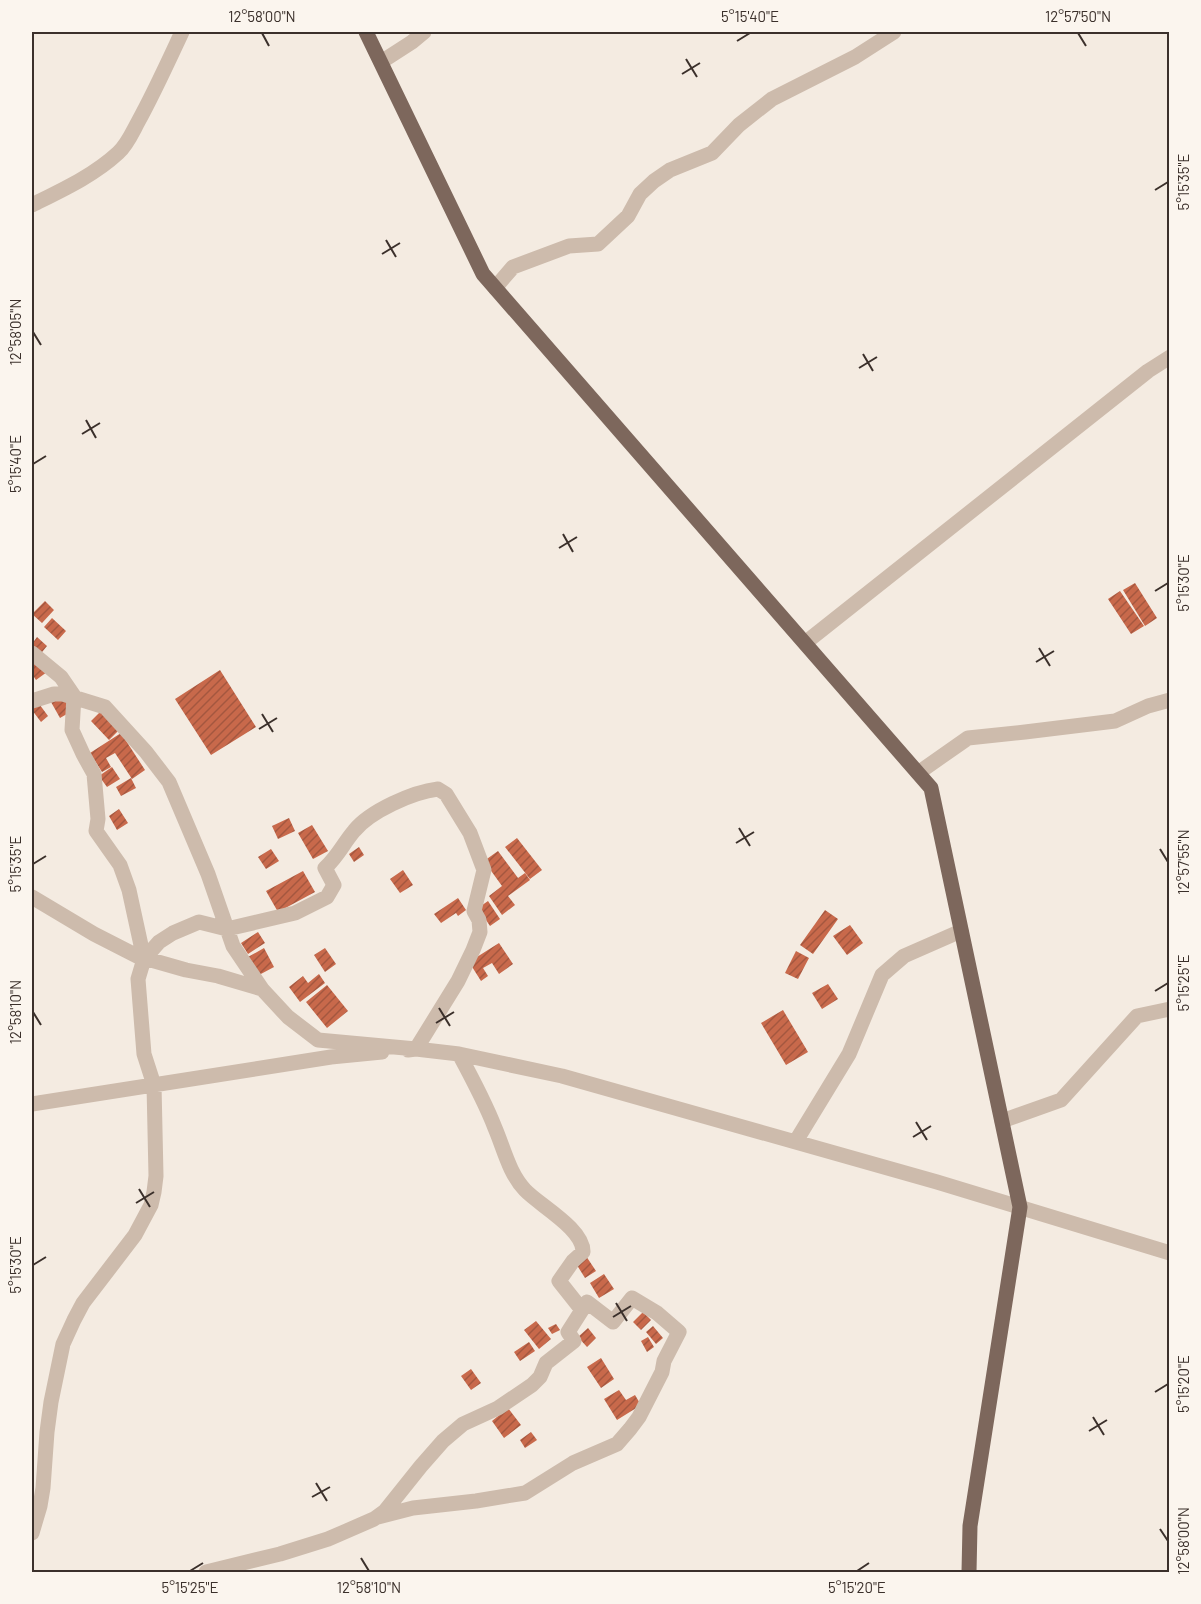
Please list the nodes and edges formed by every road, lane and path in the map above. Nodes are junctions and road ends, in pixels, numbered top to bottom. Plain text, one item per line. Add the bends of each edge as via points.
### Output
1 (182, 32) edge
2 (366, 32) edge
3 (424, 32) edge
4 (894, 32) edge
5 (381, 62) junction
6 (32, 205) edge
7 (495, 288) junction
8 (1170, 357) edge
9 (805, 643) junction
10 (32, 653) edge
11 (74, 696) junction
12 (1170, 700) edge
13 (32, 701) edge
14 (918, 774) junction
15 (32, 897) edge
16 (226, 929) junction
17 (961, 931) junction
18 (144, 958) junction
19 (262, 989) junction
20 (1170, 1010) edge
21 (416, 1049) junction
22 (459, 1054) junction
23 (154, 1085) junction
24 (32, 1104) edge
25 (1002, 1121) junction
26 (796, 1141) junction
27 (1020, 1207) junction
28 (1170, 1253) edge
29 (582, 1310) junction
30 (374, 1519) junction
31 (32, 1533) edge
32 (206, 1572) edge
33 (969, 1572) edge

1 - 6 street via 120,152 74,184
2 - 5 main road
3 - 5 street
4 - 7 street via 855,57 772,99 712,153 654,181 640,194 628,216 598,243 569,246 513,267
5 - 7 main road via 483,274
7 - 9 main road
8 - 9 street
9 - 14 main road
10 - 11 street via 61,677
11 - 13 street via 54,694
11 - 16 street via 105,707 169,782 208,874
11 - 18 street via 72,729 94,774 96,831 120,865
12 - 14 street via 1115,721 968,738
14 - 17 main road via 931,788
15 - 18 street
16 - 18 street via 200,922 159,942
16 - 19 street
16 - 21 street via 295,913 327,897 334,885 325,868 370,816 428,790 438,789 446,794 470,833 484,870 474,911 480,932 458,981
17 - 25 main road
17 - 26 street via 904,956 882,975 849,1054
18 - 19 street
18 - 23 street via 138,980 142,1032
19 - 21 street via 288,1017 318,1040
20 - 25 street via 1137,1016 1061,1100
21 - 22 street
21 - 23 street via 330,1057
22 - 26 street via 562,1076
22 - 29 street via 481,1094 515,1176 539,1203 561,1218 583,1247 559,1281
23 - 24 street
23 - 31 street via 156,1176 151,1204 135,1235 83,1303 63,1344 47,1431 43,1488
25 - 27 main road
26 - 27 street
27 - 28 street
27 - 33 main road via 970,1526
29 - 30 street via 568,1332 574,1341 546,1363 540,1377 509,1402 463,1424 443,1441
29 - 30 street via 588,1302 613,1322 632,1298 679,1332 639,1417 617,1444 573,1463 525,1493 413,1508
30 - 32 street via 328,1539

